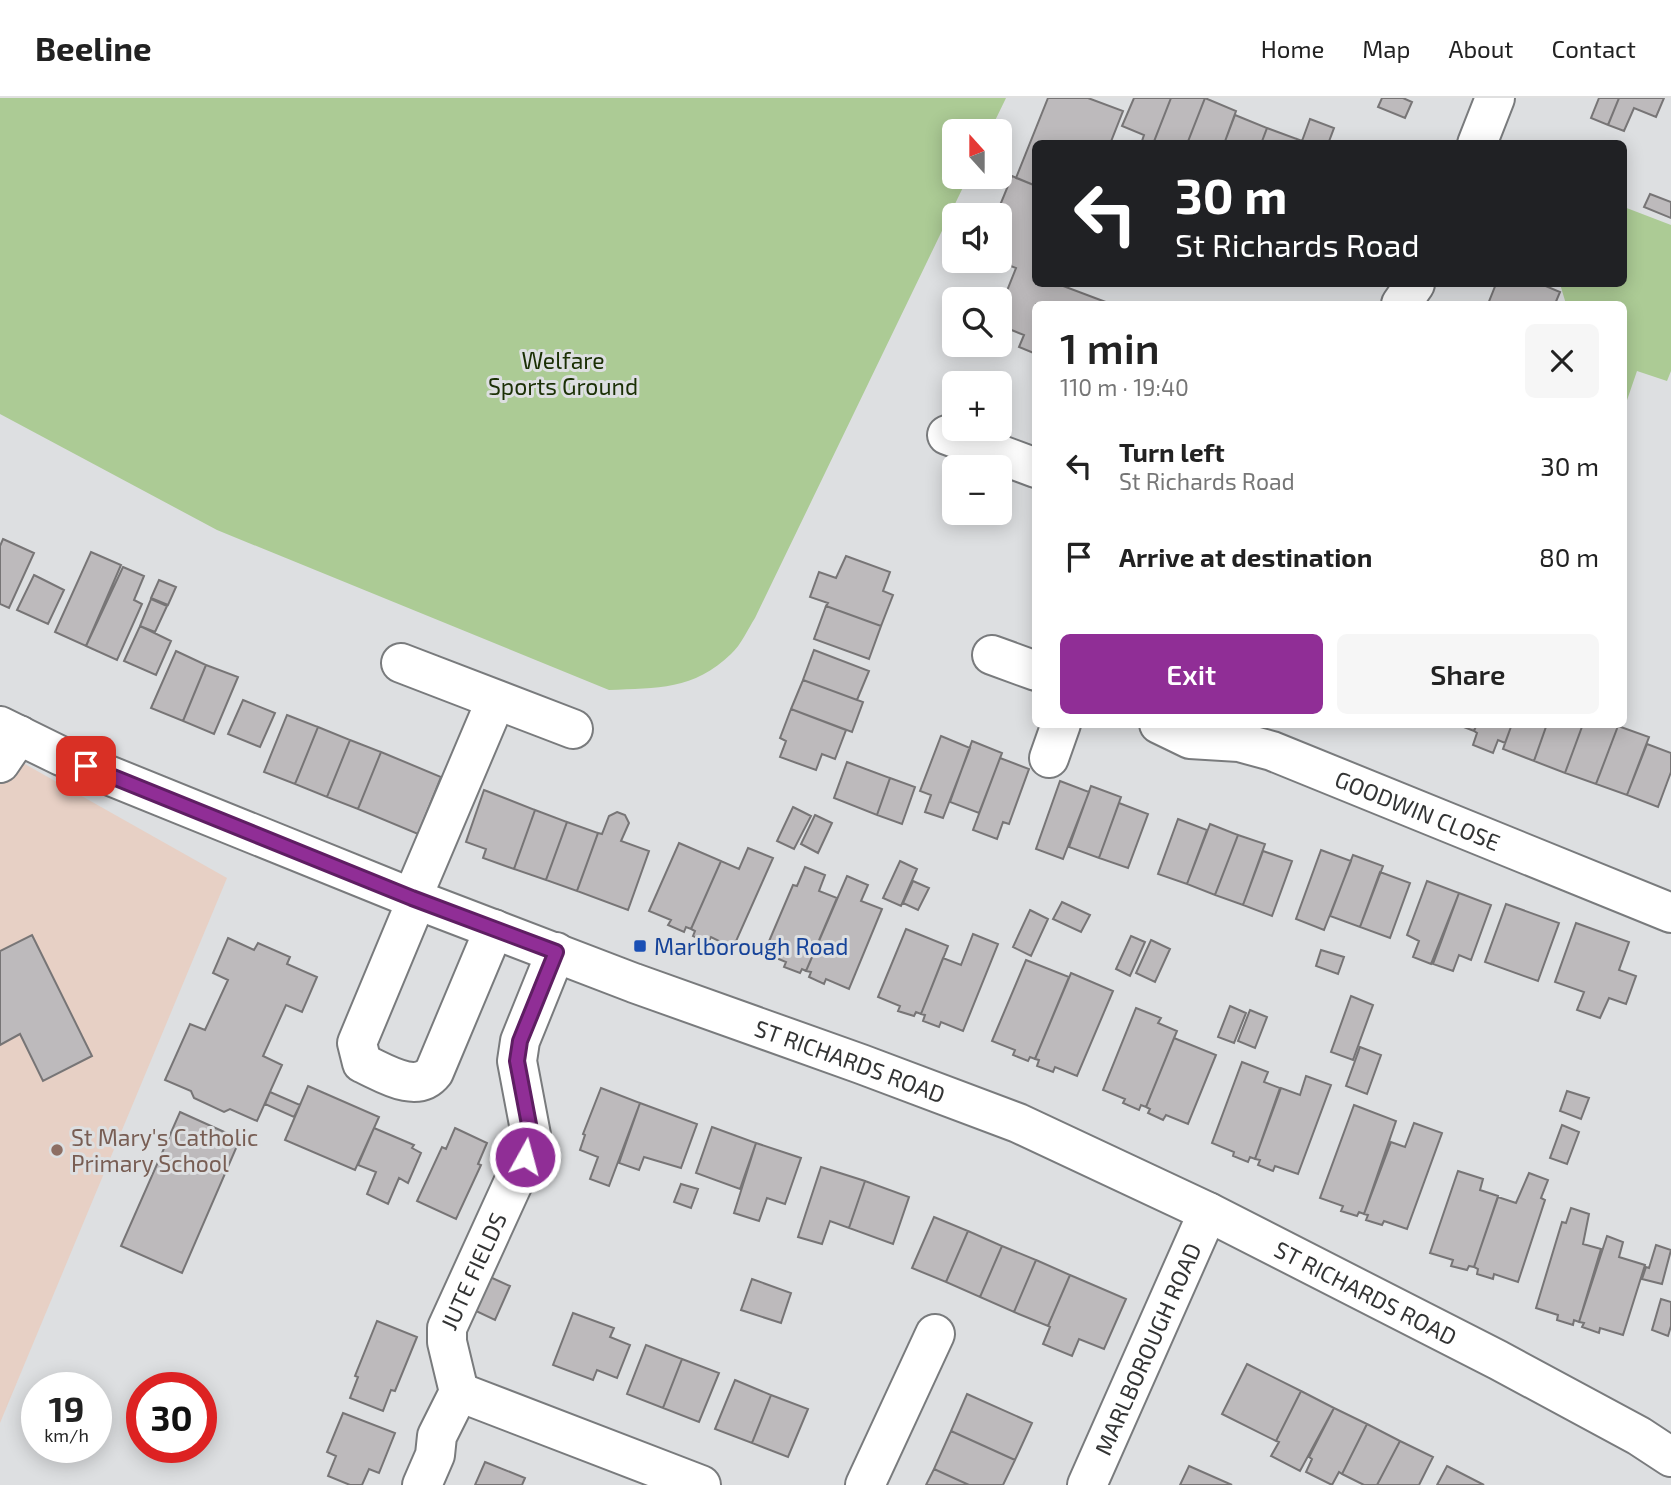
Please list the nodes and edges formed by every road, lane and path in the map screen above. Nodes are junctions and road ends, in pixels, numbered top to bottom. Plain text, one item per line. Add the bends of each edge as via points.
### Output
1 (1495, 98) edge
2 (1479, 140) edge
3 (963, 441) edge
4 (1032, 467) edge
5 (992, 655) dead end
6 (401, 663) dead end
7 (1032, 670) edge
8 (496, 700) junction
9 (1167, 728) edge
10 (573, 729) dead end
11 (6, 741) edge
12 (414, 899) junction
13 (1671, 913) edge
14 (494, 929) junction
15 (556, 952) junction
16 (1208, 1212) junction
17 (935, 1334) dead end
18 (459, 1392) junction
19 (1671, 1457) edge
20 (422, 1485) edge
21 (701, 1485) edge
22 (865, 1485) edge
23 (1087, 1485) edge

1 - 2 street
3 - 4 street
5 - 7 street
6 - 8 street
8 - 10 street
8 - 12 street
9 - 13 street, GOODWIN CLOSE via 1190,739 1239,742 1272,751
11 - 12 street, ST RICHARDS ROAD via 61,756
12 - 14 street, ST RICHARDS ROAD
12 - 14 street via 357,1043 362,1063 409,1083 429,1079 434,1072
14 - 15 street, ST RICHARDS ROAD
15 - 16 street, ST RICHARDS ROAD via 1018,1124
15 - 18 street, JUTE FIELDS via 520,1041 517,1061 531,1135 525,1157 447,1328
16 - 19 street, ST RICHARDS ROAD via 1498,1360
16 - 23 street, MARLBOROUGH ROAD
17 - 22 street
18 - 20 street via 437,1436
18 - 21 street

